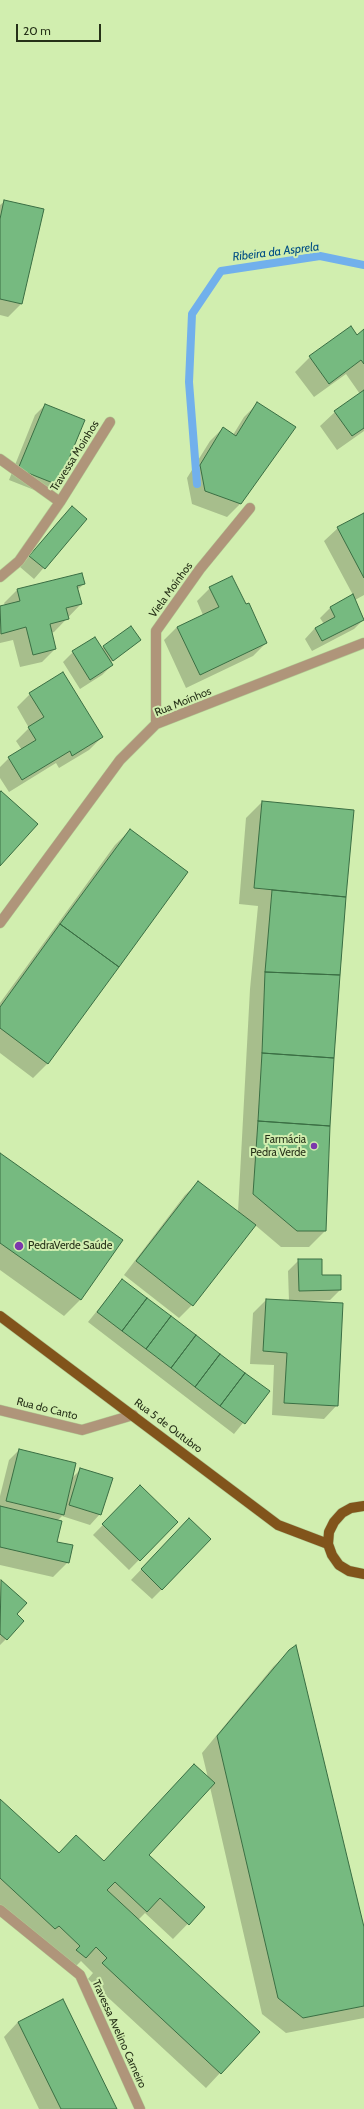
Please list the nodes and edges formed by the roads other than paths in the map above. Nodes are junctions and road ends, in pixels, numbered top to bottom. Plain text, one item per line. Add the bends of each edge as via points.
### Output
1 (110, 422) dead end
2 (0, 459) edge
3 (60, 502) junction
4 (250, 508) dead end
5 (0, 577) edge
6 (364, 643) edge
7 (156, 724) junction
8 (0, 923) edge
9 (0, 1316) edge
10 (0, 1410) edge
11 (133, 1414) junction
12 (364, 1506) edge
13 (328, 1544) junction
14 (364, 1574) edge
15 (0, 1910) edge
16 (140, 2109) edge

1 - 3 street, Travessa Moinhos
2 - 3 street, Travessa Moinhos
3 - 5 street, Travessa Moinhos via 19,561
4 - 7 street, Viela Moínhos via 200,569 156,631
6 - 7 street, Rua Moínhos
7 - 8 street, Rua Moínhos via 120,760
9 - 11 main road, Rua 5 de Outubro
10 - 11 street, Rua do Canto via 82,1430
11 - 13 main road, Rua 5 de Outubro via 278,1525
12 - 13 main road via 352,1508 335,1520 329,1532
13 - 14 main road via 339,1565 349,1571
15 - 16 street, Travessa Avelino Carneiro via 80,1975

